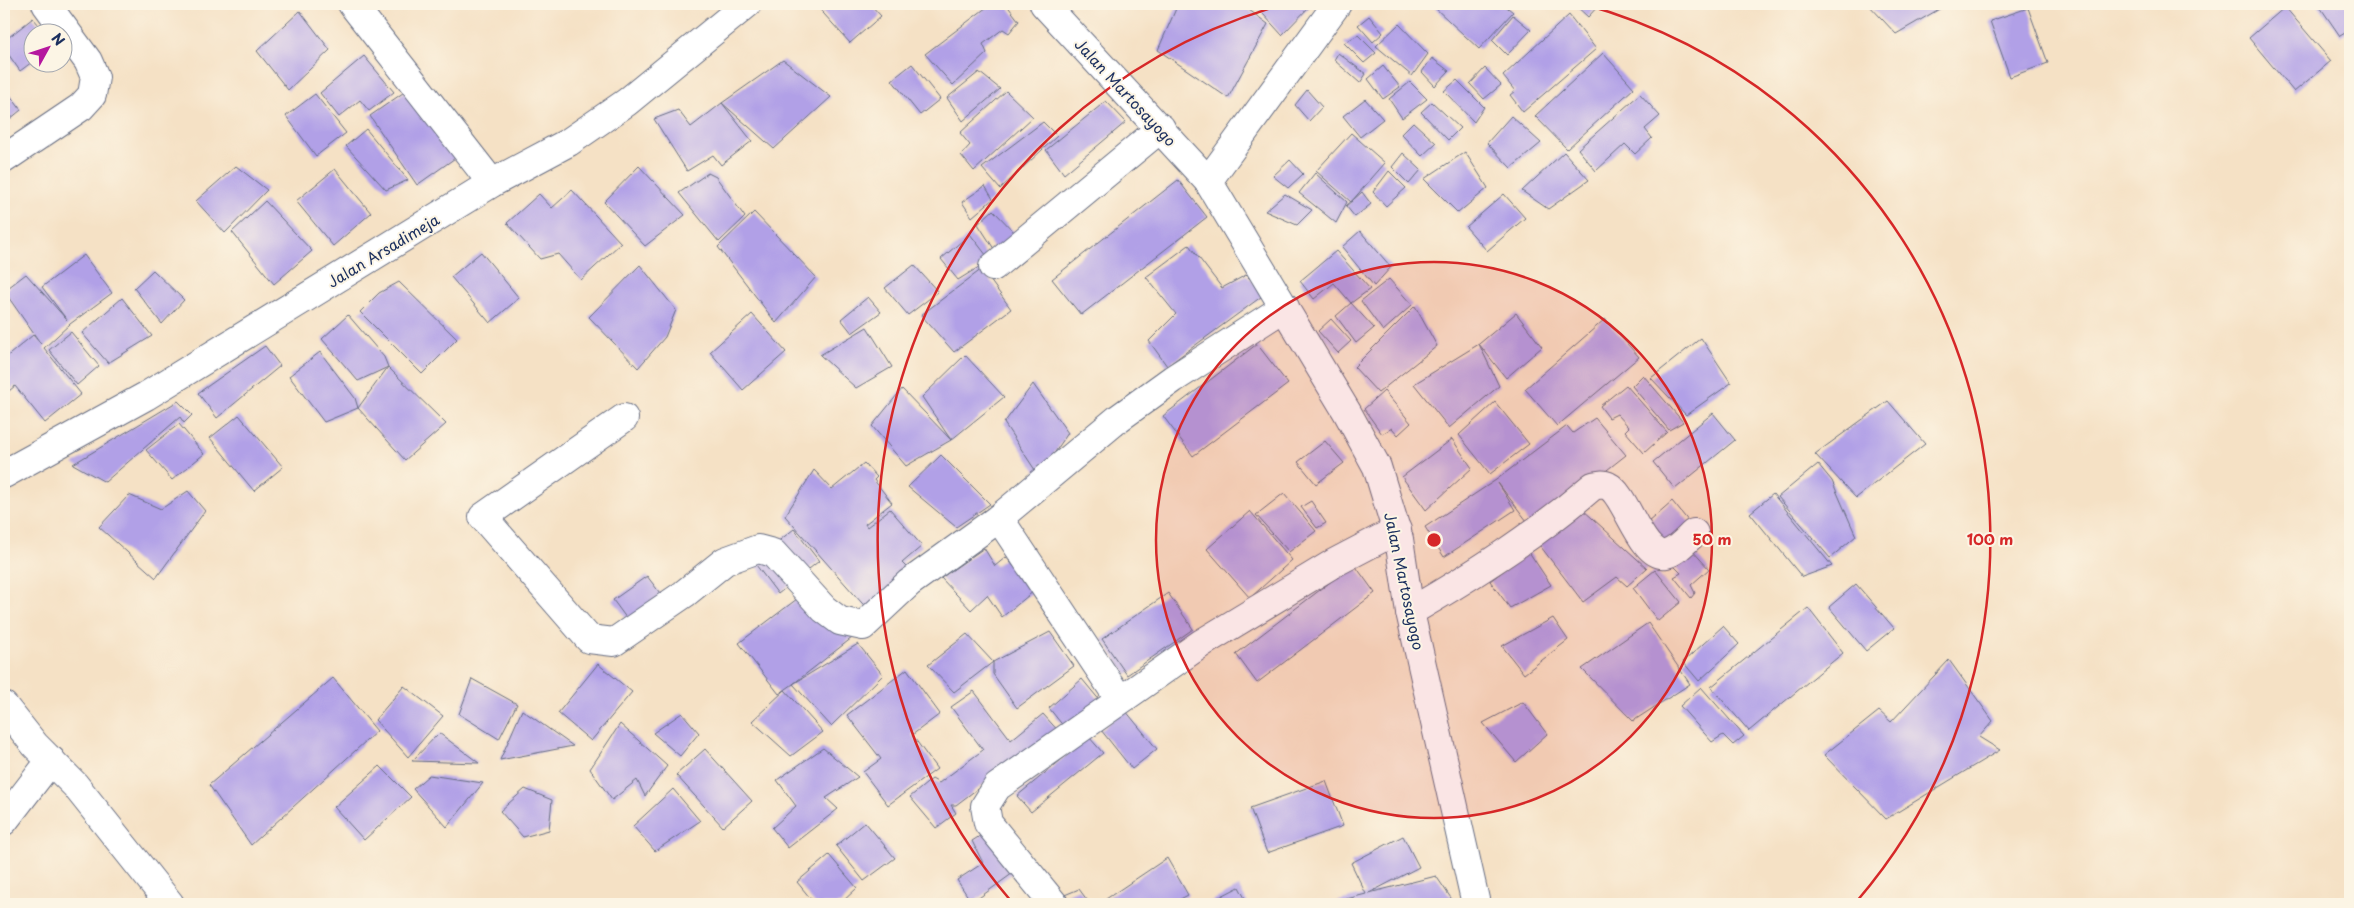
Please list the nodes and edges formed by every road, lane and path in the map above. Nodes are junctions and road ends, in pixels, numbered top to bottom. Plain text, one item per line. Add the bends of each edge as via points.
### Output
1 (46, 4) edge
2 (352, 4) edge
3 (747, 4) edge
4 (1044, 4) edge
5 (1337, 4) edge
6 (1161, 128) junction
7 (4, 159) edge
8 (1208, 181) junction
9 (492, 183) junction
10 (993, 267) dead end
11 (1285, 307) junction
12 (624, 418) dead end
13 (4, 474) edge
14 (999, 518) junction
15 (1396, 530) junction
16 (1694, 533) dead end
17 (1410, 612) junction
18 (1120, 700) junction
19 (4, 706) edge
20 (51, 760) junction
21 (4, 821) edge
22 (170, 904) edge
23 (1054, 904) edge
24 (1476, 904) edge

1 - 7 street via 88,61 95,77 92,95 81,107
2 - 9 street
3 - 9 street, Jalan Arsadimeja via 627,102 569,142
4 - 6 street, Jalan Martosayogo
5 - 8 street
6 - 8 street, Jalan Martosayogo
6 - 10 street
8 - 11 street, Jalan Martosayogo
9 - 13 street, Jalan Arsadimeja via 146,396
11 - 14 street via 1119,418
11 - 15 street, Jalan Martosayogo via 1377,467
12 - 14 street via 483,517 589,639 614,642 725,561 758,549 773,552 824,609 840,621 863,626 909,583
14 - 18 street
15 - 17 street, Jalan Martosayogo
15 - 18 street via 1261,606
16 - 17 street via 1669,553 1663,554 1650,546 1639,533 1615,492 1608,486 1593,486 1519,545
17 - 24 street, Jalan Martosayogo
18 - 23 street via 998,787 985,806 988,823
19 - 20 street
20 - 21 street
20 - 22 street via 75,785

